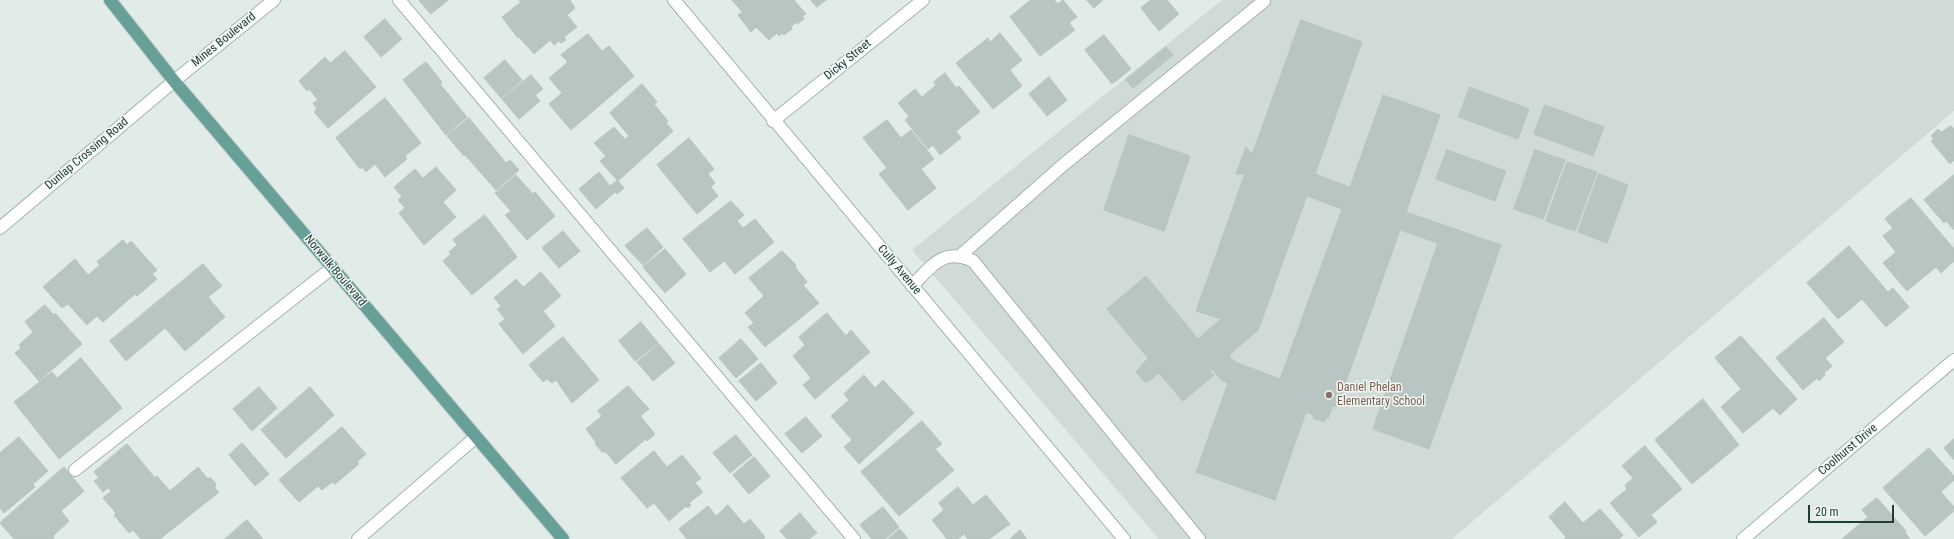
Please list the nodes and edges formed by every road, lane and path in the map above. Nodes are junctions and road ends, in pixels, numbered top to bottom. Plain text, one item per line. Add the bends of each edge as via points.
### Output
1 (110, 0) edge
2 (274, 0) edge
3 (399, 0) edge
4 (674, 0) edge
5 (923, 0) edge
6 (1264, 0) edge
7 (174, 81) junction
8 (773, 121) junction
9 (0, 228) edge
10 (961, 255) junction
11 (332, 268) junction
12 (912, 286) junction
13 (1954, 360) edge
14 (476, 437) junction
15 (75, 470) dead end
16 (358, 539) edge
17 (562, 539) edge
18 (854, 539) edge
19 (1124, 539) edge
20 (1199, 539) edge
21 (1743, 539) edge

1 - 7 main road, Norwalk Boulevard
2 - 7 street, Mines Boulevard
3 - 18 street
4 - 8 street, Cully Avenue
5 - 8 street, Dicky Street
6 - 10 street via 1063,165
7 - 9 street, Dunlap Crossing Road
7 - 11 main road, Norwalk Boulevard
8 - 12 street, Cully Avenue
10 - 12 street via 940,258
10 - 20 street via 973,261
11 - 14 main road, Norwalk Boulevard
11 - 15 street
12 - 19 street, Cully Avenue
13 - 21 street, Coolhurst Drive
14 - 16 street
14 - 17 main road, Norwalk Boulevard

